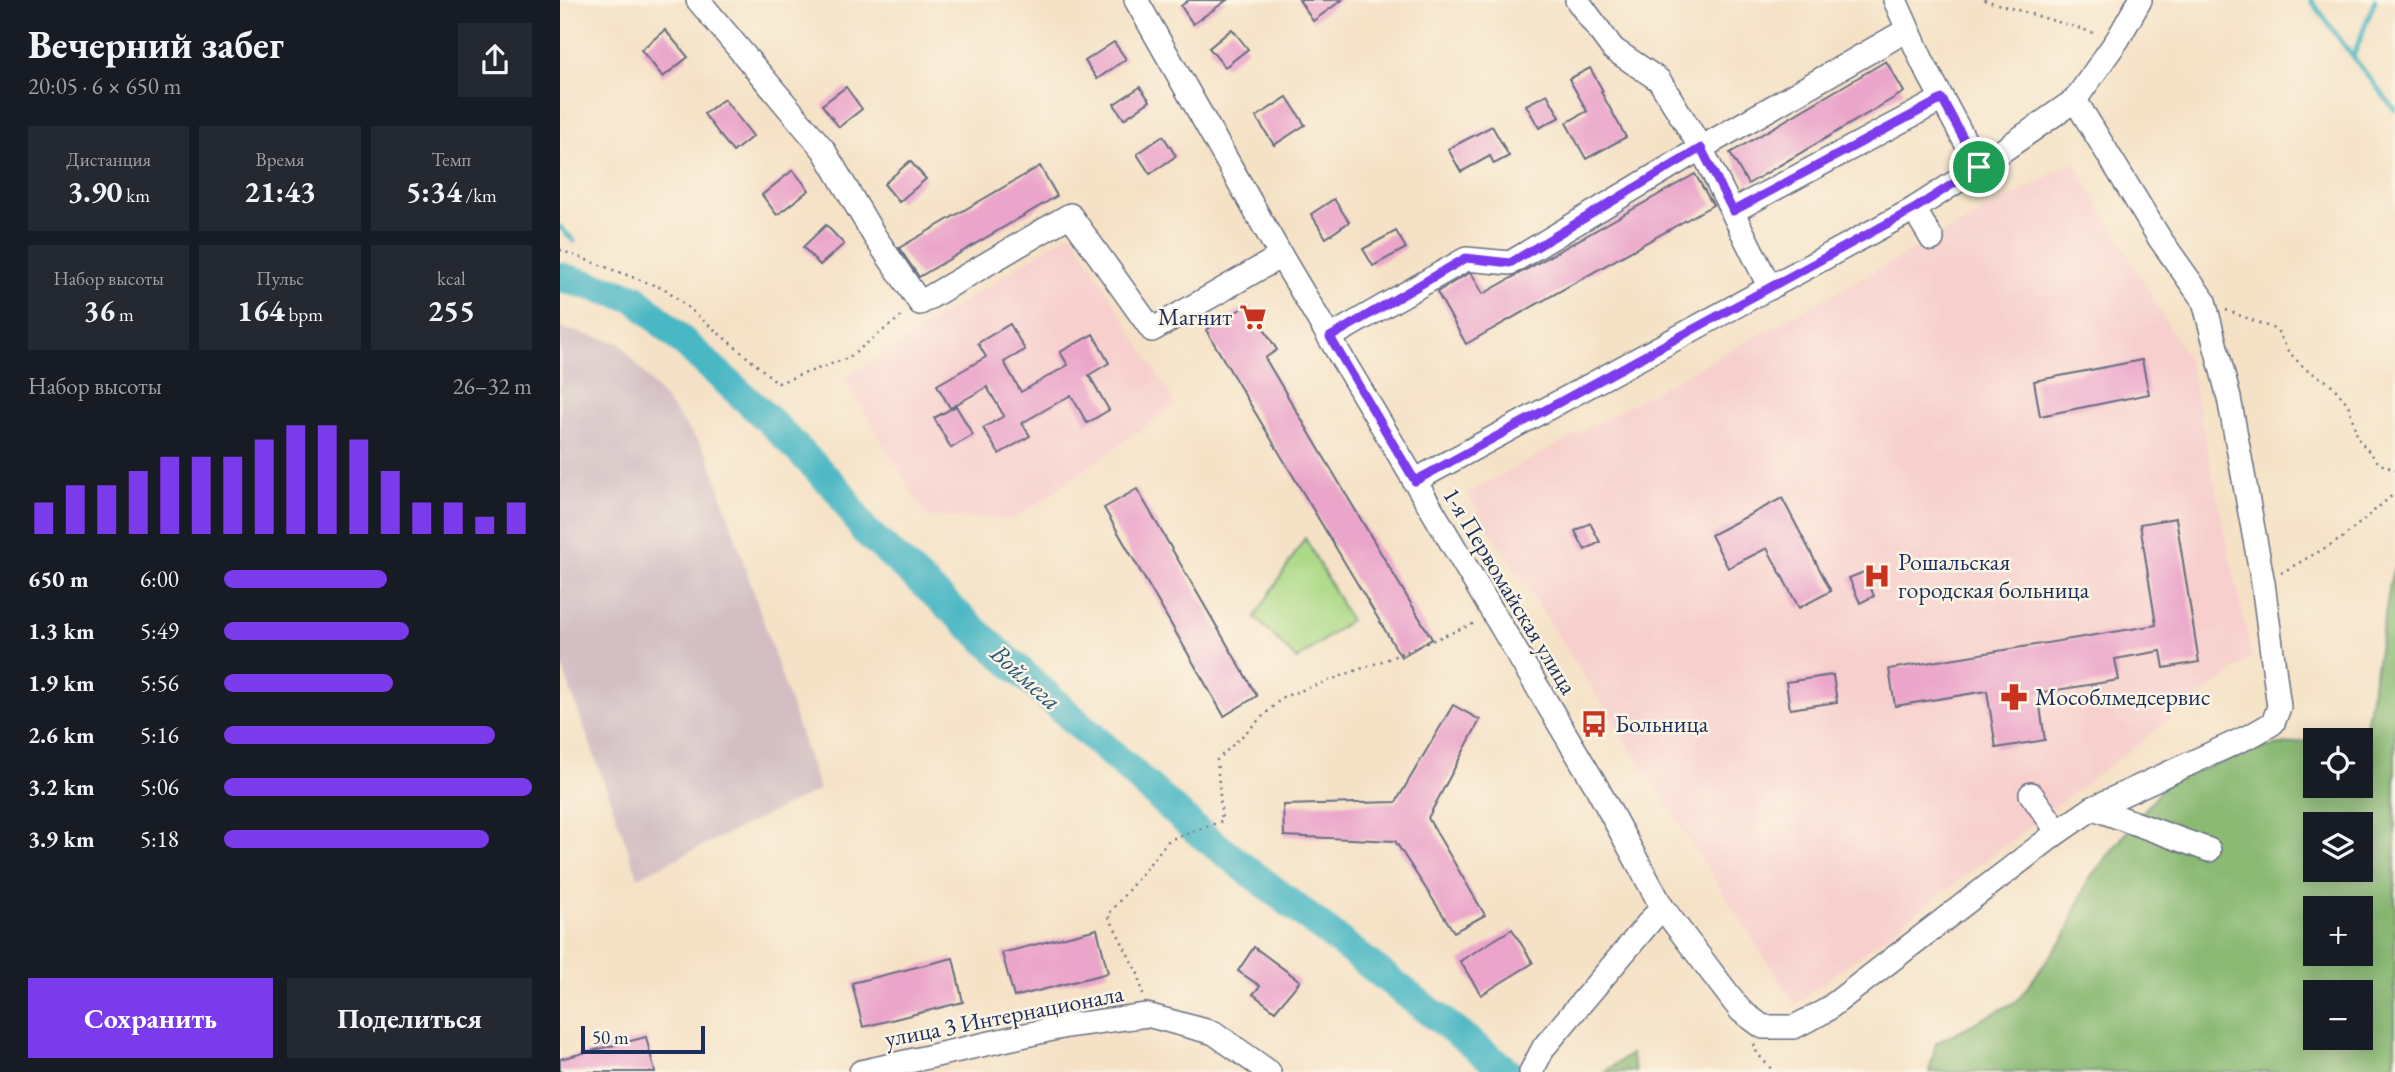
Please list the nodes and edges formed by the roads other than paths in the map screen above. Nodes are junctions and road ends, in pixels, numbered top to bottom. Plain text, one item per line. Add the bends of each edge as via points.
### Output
1 (698, 0) edge
2 (1136, 0) edge
3 (1577, 0) edge
4 (1895, 0) edge
5 (2140, 0) edge
6 (1907, 30) junction
7 (1942, 99) junction
8 (2075, 100) junction
9 (1701, 148) junction
10 (1979, 167) junction
11 (1914, 209) junction
12 (1733, 211) junction
13 (1933, 239) dead end
14 (1281, 256) junction
15 (1770, 288) junction
16 (1330, 337) junction
17 (1415, 481) junction
18 (2031, 794) dead end
19 (2093, 808) junction
20 (2058, 832) junction
21 (2209, 850) dead end
22 (1662, 907) junction
23 (861, 1072) edge
24 (1269, 1072) edge
25 (1531, 1072) edge

1 - 14 street via 822,149 919,303 1070,215 1152,330
2 - 14 street, 1-я Первомайская улица
3 - 9 street via 1613,49 1658,80
4 - 6 street
5 - 8 street
6 - 7 street
6 - 9 street
7 - 10 street
7 - 12 street
8 - 10 street
8 - 19 street, 1-я Первомайская улица via 2160,239 2204,301 2230,398 2263,583 2279,707 2273,723 2254,734
9 - 12 street
9 - 16 street via 1510,263 1466,258
10 - 11 street
11 - 13 street
11 - 15 street
12 - 15 street
14 - 16 street, 1-я Первомайская улица
15 - 17 street
16 - 17 street, 1-я Первомайская улица
17 - 22 street, 1-я Первомайская улица
18 - 20 street
19 - 20 street, 1-я Первомайская улица
19 - 21 street
20 - 22 street, 1-я Первомайская улица via 1825,1011 1794,1027 1763,1027 1741,1011
22 - 25 street via 1544,1046
23 - 24 street, улица 3 Интернационала via 1066,1026 1146,1015 1214,1033

